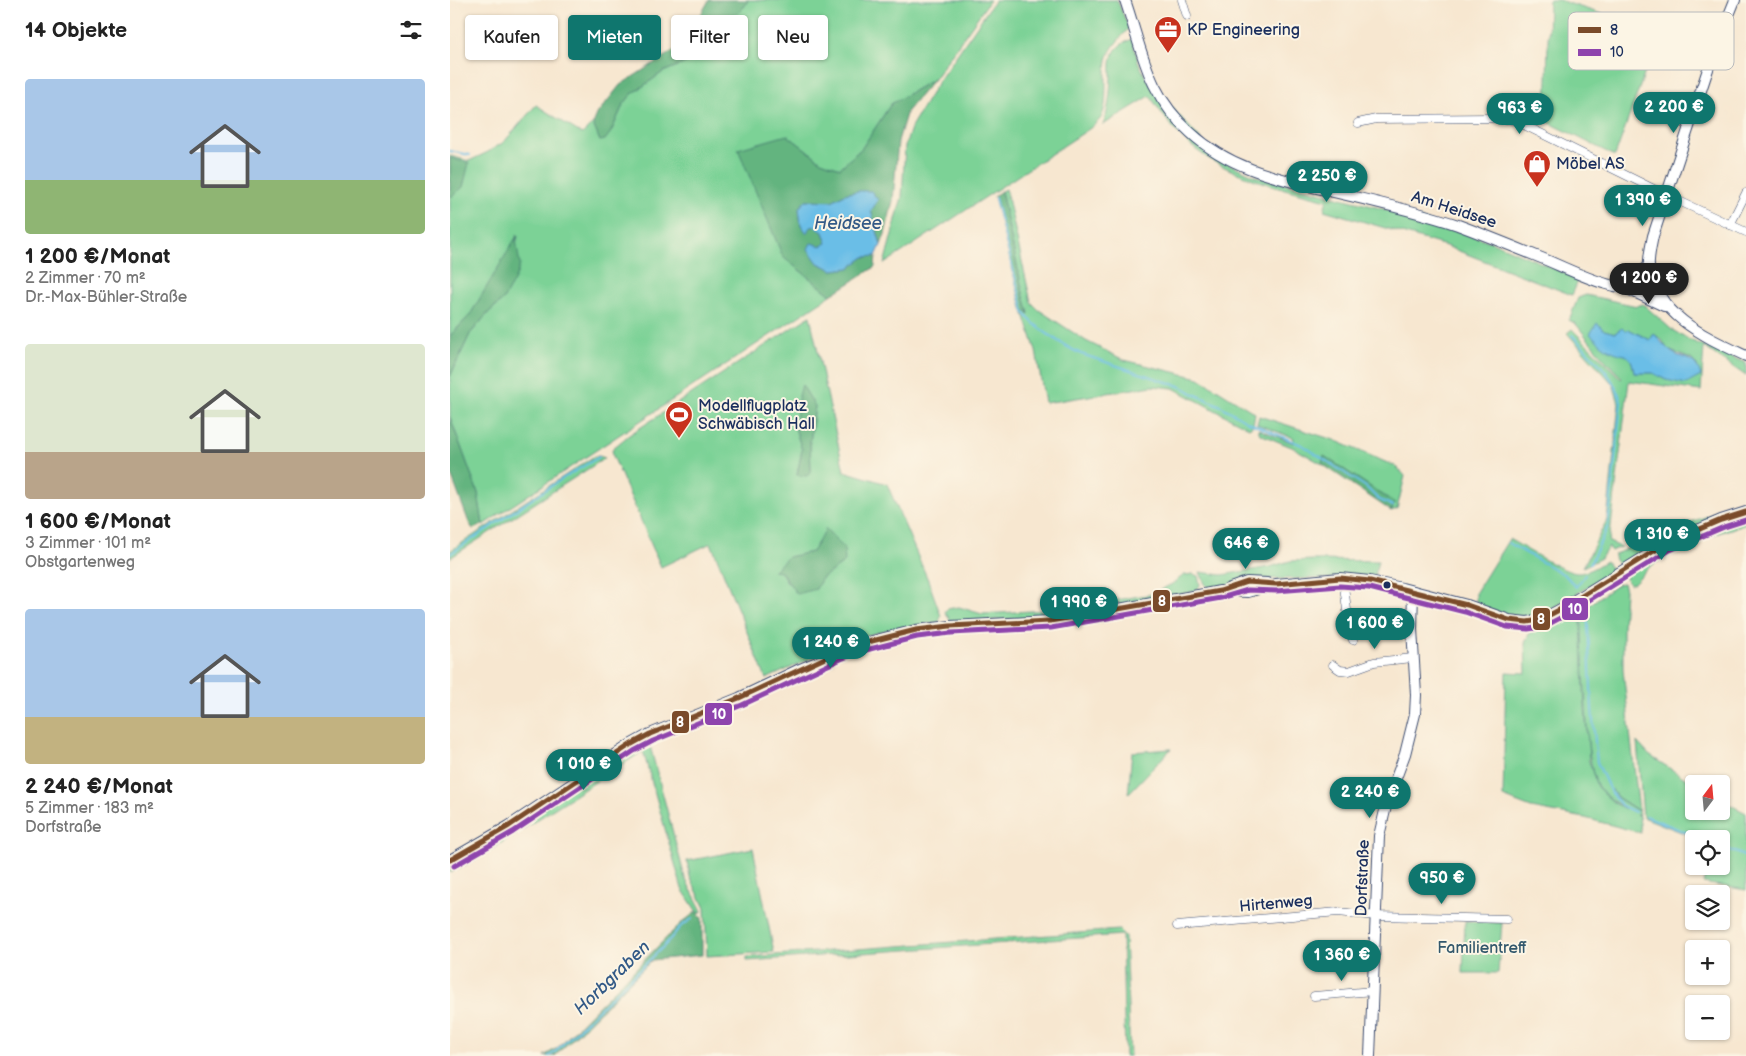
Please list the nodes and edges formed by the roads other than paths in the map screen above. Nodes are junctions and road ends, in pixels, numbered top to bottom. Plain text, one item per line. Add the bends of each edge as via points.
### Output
1 (1125, 0) edge
2 (1182, 0) edge
3 (1735, 0) edge
4 (1730, 12) edge
5 (1187, 16) dead end
6 (1708, 70) edge
7 (1358, 123) dead end
8 (1746, 193) edge
9 (1668, 196) junction
10 (1730, 225) junction
11 (1746, 232) edge
12 (1649, 266) junction
13 (1653, 283) junction
14 (1625, 287) junction
15 (1668, 308) junction
16 (1746, 356) edge
17 (1746, 512) edge
18 (1343, 578) junction
19 (1413, 591) junction
20 (1353, 640) dead end
21 (1414, 658) junction
22 (1333, 665) dead end
23 (450, 860) edge
24 (1377, 916) junction
25 (1507, 919) dead end
26 (1177, 926) dead end
27 (1373, 991) junction
28 (1314, 996) dead end
29 (1370, 1054) edge

1 - 14 street, Am Heidsee via 1145,67 1162,100 1191,134 1225,158 1281,179 1456,225 1609,285
2 - 5 street
3 - 4 street
6 - 9 street
7 - 9 street via 1376,119 1514,120
8 - 10 street
9 - 10 street
9 - 12 street via 1653,236
10 - 11 street
12 - 13 street
12 - 14 street
13 - 14 street, Am Heidsee via 1644,289
13 - 15 street
14 - 15 street
15 - 16 street via 1704,335
17 - 19 street via 1667,543 1540,620 1509,620
18 - 19 street
18 - 20 street
18 - 23 street via 1276,584 1247,582 1220,591 1050,621 916,630 860,644 650,734 509,826
19 - 21 street, Dorfstraße
21 - 22 street via 1374,662 1349,671
21 - 24 street, Dorfstraße via 1415,714 1379,836
24 - 25 street, Hirtenweg
24 - 26 street, Hirtenweg via 1338,912
24 - 27 street, Dorfstraße
27 - 28 street
27 - 29 street, Dorfstraße

